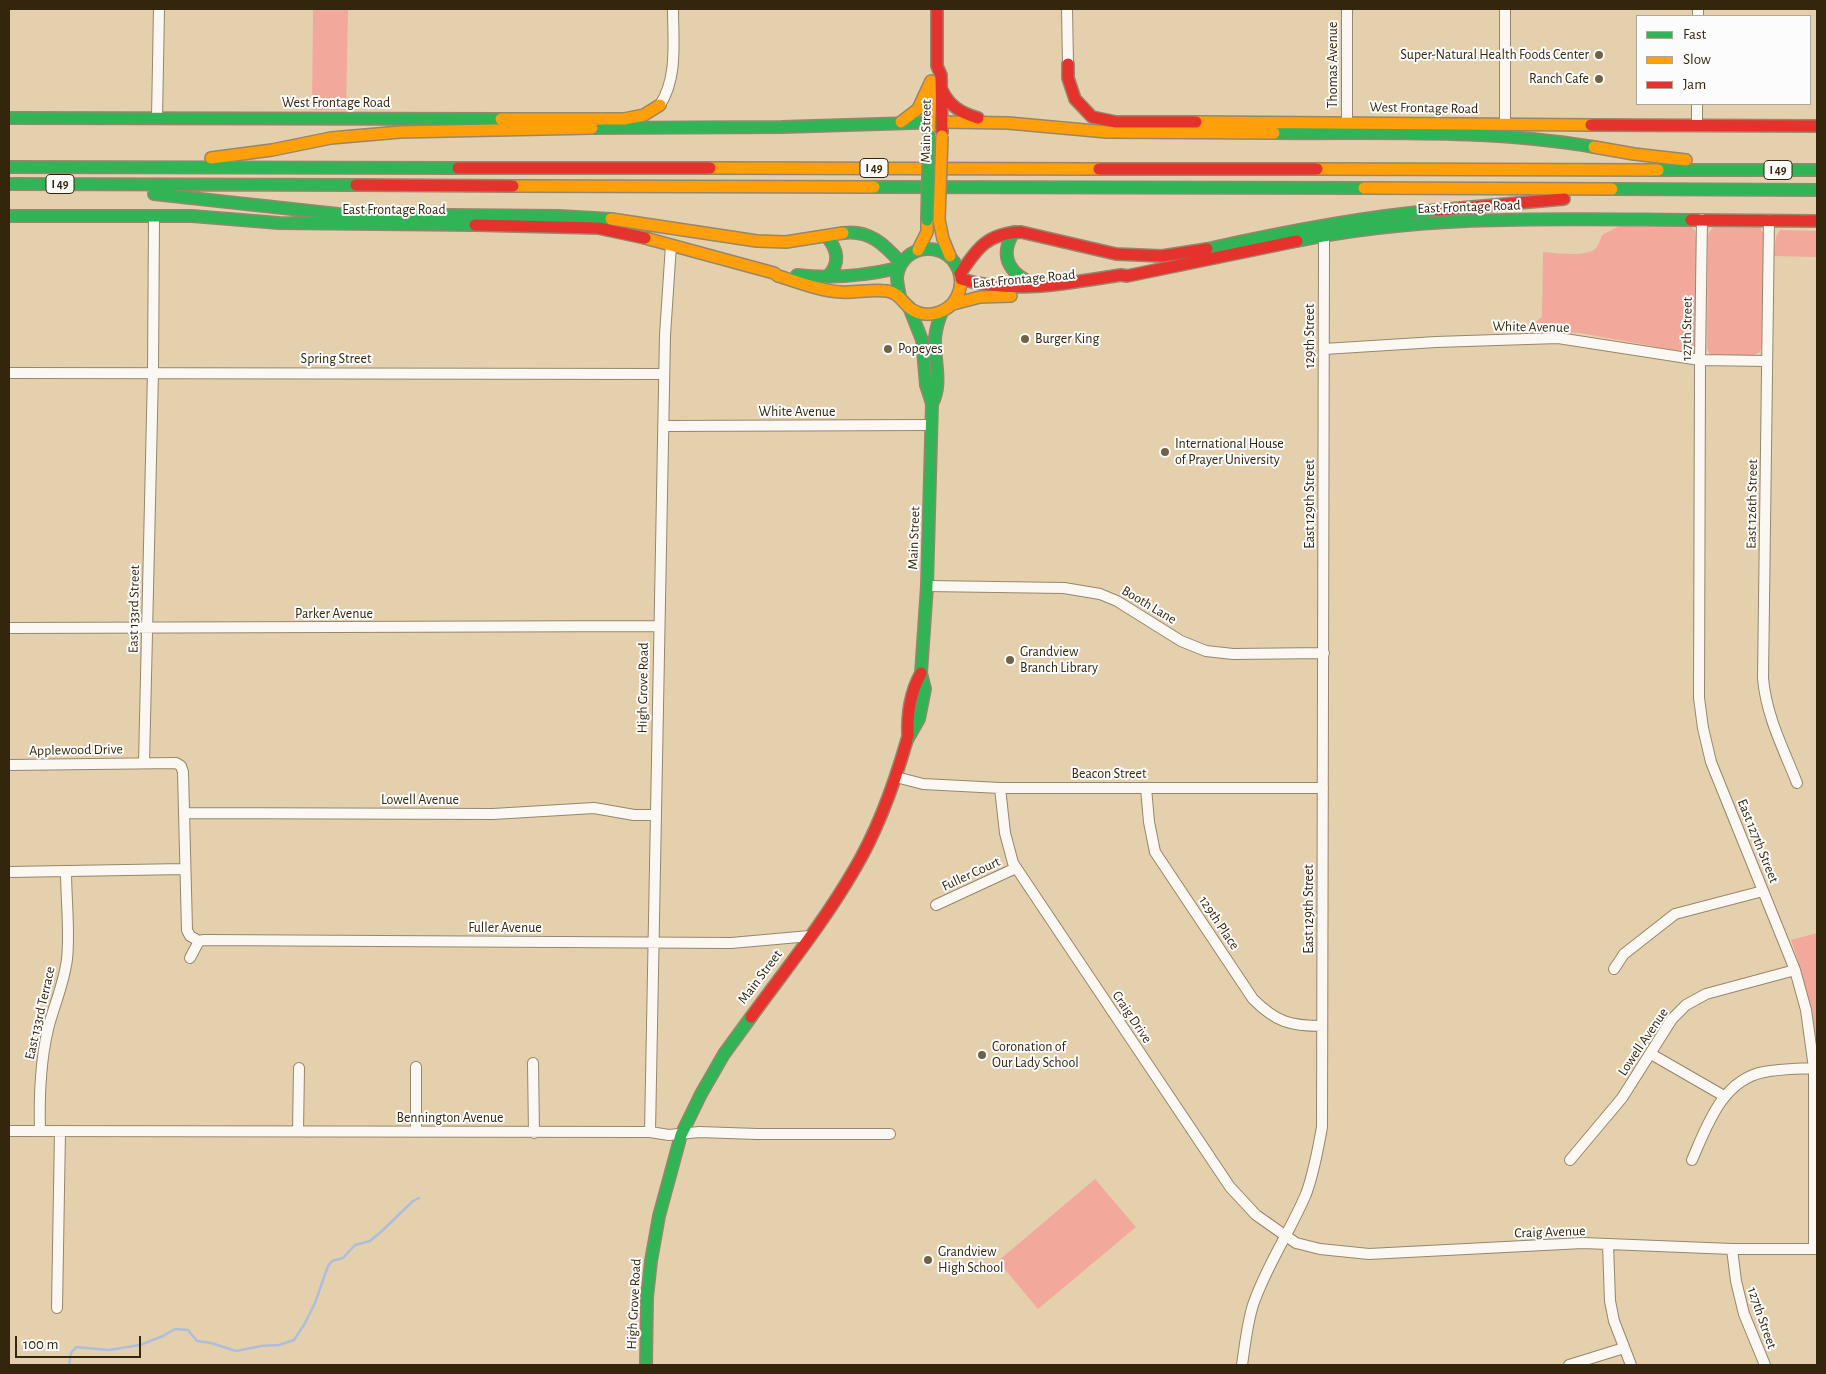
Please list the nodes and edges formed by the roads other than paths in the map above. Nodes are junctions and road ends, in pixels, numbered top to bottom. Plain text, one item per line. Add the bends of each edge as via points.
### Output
1 (159, 9) edge
2 (673, 9) edge
3 (938, 9) edge
4 (1067, 9) edge
5 (1347, 9) edge
6 (1505, 9) edge
7 (1068, 64) joint
8 (937, 66) junction
9 (931, 81) junction
10 (942, 90) junction
11 (660, 105) joint
12 (1697, 105) edge
13 (9, 118) edge
14 (157, 118) junction
15 (900, 122) junction
16 (929, 122) junction
17 (942, 122) junction
18 (985, 122) junction
19 (1346, 122) junction
20 (1505, 124) junction
21 (1697, 125) junction
22 (1817, 126) edge
23 (9, 167) edge
24 (139, 167) junction
25 (1739, 170) junction
26 (1817, 170) edge
27 (9, 184) edge
28 (112, 184) junction
29 (1630, 189) junction
30 (1817, 190) edge
31 (9, 216) edge
32 (154, 217) junction
33 (1702, 219) junction
34 (1769, 220) junction
35 (1817, 221) edge
36 (1014, 232) junction
37 (1324, 235) junction
38 (826, 236) junction
39 (671, 245) junction
40 (918, 250) junction
41 (950, 256) junction
42 (900, 266) junction
43 (774, 273) junction
44 (1127, 276) junction
45 (827, 277) junction
46 (961, 277) junction
47 (1038, 286) junction
48 (900, 297) junction
49 (953, 304) junction
50 (908, 307) junction
51 (942, 312) junction
52 (1324, 349) junction
53 (1700, 360) junction
54 (1767, 361) junction
55 (153, 372) junction
56 (9, 373) edge
57 (664, 374) junction
58 (932, 404) junction
59 (932, 425) junction
60 (663, 426) junction
61 (1324, 438) joint
62 (1701, 440) joint
63 (927, 586) junction
64 (660, 626) junction
65 (9, 628) edge
66 (148, 628) junction
67 (1324, 653) junction
68 (144, 763) junction
69 (9, 765) edge
70 (896, 777) junction
71 (1797, 782) dead end
72 (1000, 788) junction
73 (1146, 788) junction
74 (1323, 788) junction
75 (184, 813) junction
76 (656, 815) junction
77 (1016, 868) junction
78 (185, 869) junction
79 (66, 871) junction
80 (9, 872) edge
81 (1764, 891) junction
82 (936, 905) dead end
83 (810, 936) junction
84 (199, 941) junction
85 (653, 943) junction
86 (190, 958) dead end
87 (1614, 969) dead end
88 (1795, 970) junction
89 (1322, 1026) junction
90 (1651, 1054) junction
91 (533, 1063) dead end
92 (416, 1067) dead end
93 (299, 1068) dead end
94 (1814, 1068) junction
95 (1724, 1096) junction
96 (9, 1131) edge
97 (40, 1131) junction
98 (298, 1131) junction
99 (60, 1132) junction
100 (416, 1132) junction
101 (534, 1132) junction
102 (650, 1132) junction
103 (890, 1134) dead end
104 (681, 1135) junction
105 (1570, 1160) dead end
106 (1692, 1160) dead end
107 (1285, 1237) junction
108 (654, 1244) joint
109 (1608, 1244) junction
110 (1732, 1248) junction
111 (1816, 1248) edge
112 (57, 1308) dead end
113 (1624, 1348) junction
114 (646, 1365) edge
115 (1242, 1365) edge
116 (1569, 1365) edge
117 (1631, 1365) edge
118 (1765, 1365) edge

1 - 14 street
2 - 11 street via 672,74
3 - 8 main road, Main Street
4 - 7 street
5 - 19 street, Thomas Avenue
6 - 20 street
7 - 19 main road, West Frontage Road via 1068,78 1075,99 1092,117 1116,122
8 - 9 main road, Main Street
8 - 10 main road, Main Street
9 - 15 main road via 920,107
9 - 16 main road, Main Street
10 - 17 main road, Main Street
10 - 18 main road via 955,109
11 - 14 main road, West Frontage Road via 643,116 624,119
12 - 21 street
13 - 14 main road, West Frontage Road
15 - 16 main road
15 - 24 main road via 809,127 400,132 331,138 272,150
16 - 17 main road
16 - 40 main road, Main Street, bridge via 927,232
17 - 18 main road
17 - 41 main road, Main Street, bridge via 939,220
18 - 25 main road via 1108,132 1519,137 1667,158 1724,162
19 - 20 main road, West Frontage Road
20 - 21 main road, West Frontage Road
21 - 22 main road, West Frontage Road
23 - 24 main road, I 49
24 - 25 main road, I 49
25 - 26 main road, I 49
27 - 28 main road, I 49
28 - 29 main road, I 49
28 - 38 main road via 142,193 315,212 580,216 756,242 786,242
29 - 30 main road, I 49
29 - 36 main road via 1622,193 1367,218 1162,256 1116,254
31 - 32 main road, East Frontage Road
32 - 39 main road, East Frontage Road via 192,216 279,223 562,226 627,233
32 - 55 street, East 133rd Street
33 - 34 main road, East Frontage Road
33 - 37 main road, East Frontage Road via 1475,220 1404,224
33 - 53 street, 127th Street
34 - 35 main road, East Frontage Road
34 - 54 street, East 126th Street
36 - 46 main road via 992,237 980,245
36 - 47 main road via 1007,245 1012,269 1022,280
37 - 44 main road, East Frontage Road
37 - 52 street, 129th Street
38 - 42 main road via 852,232 868,235 886,247
38 - 45 main road via 835,246 838,259 835,269
39 - 43 main road, East Frontage Road
39 - 57 street, High Grove Road
40 - 41 main road via 936,249
40 - 42 main road
41 - 46 main road
42 - 45 main road, East Frontage Road via 862,276
42 - 48 main road via 896,283
43 - 45 main road, East Frontage Road
43 - 48 main road, East Frontage Road via 834,291 880,290
44 - 47 main road, East Frontage Road
44 - 49 main road, East Frontage Road via 1122,280 1070,291 980,297
46 - 47 main road, East Frontage Road via 987,286
46 - 49 main road via 960,290
48 - 50 main road
49 - 51 main road
50 - 51 main road via 924,314
50 - 58 main road, Main Street via 923,344 927,396
51 - 58 main road, Main Street via 934,335 938,395
52 - 53 street, White Avenue via 1558,338
52 - 61 street, 129th Street
53 - 54 street, White Avenue
53 - 62 street, 127th Street
54 - 71 street, East 126th Street via 1763,678 1771,718
55 - 56 street, Spring Street
55 - 57 street, Spring Street
55 - 66 street, East 133rd Street
57 - 60 street, High Grove Road
58 - 59 main road, Main Street
59 - 60 street, White Avenue
59 - 63 main road, Main Street
60 - 64 street, High Grove Road
61 - 67 street, East 129th Street
62 - 81 street, East 127th Street via 1699,698 1703,728 1711,762
63 - 67 street, Booth Lane via 1082,590 1117,601 1181,641 1206,651 1233,654
63 - 70 main road, Main Street via 921,674 925,689 919,719 908,736
64 - 66 street, Parker Avenue
64 - 76 street, High Grove Road
65 - 66 street, Parker Avenue
66 - 68 street, East 133rd Street
67 - 74 street, East 129th Street
68 - 69 street, Applewood Drive
68 - 75 street via 176,763 182,766
70 - 72 street, Beacon Street via 923,784
70 - 83 main road, Main Street via 877,827 855,869
72 - 73 street, Beacon Street
72 - 77 street, Craig Drive via 1005,833
73 - 74 street, Beacon Street
73 - 89 street, 129th Place via 1155,852 1253,999 1283,1022
74 - 89 street, East 129th Street
75 - 76 street, Lowell Avenue via 493,814 594,808
75 - 78 street
76 - 85 street, High Grove Road
77 - 82 street, Fuller Court
77 - 107 street, Craig Drive via 1230,1186 1256,1216
78 - 79 street
78 - 84 street via 187,930
79 - 80 street
79 - 97 street, East 133rd Terrace via 67,958 43,1055
81 - 87 street via 1675,914 1624,954
81 - 88 street, East 127th Street
83 - 85 street, Fuller Avenue via 731,943
83 - 104 main road, Main Street via 724,1054
84 - 85 street, Fuller Avenue
84 - 86 street
85 - 102 street, High Grove Road
88 - 90 street, Lowell Avenue via 1706,994 1686,1005 1672,1019
88 - 94 street, East 127th Street via 1806,1010
89 - 107 street, East 129th Street via 1322,1127 1306,1193
90 - 95 street
90 - 105 street, Lowell Avenue via 1622,1098
91 - 101 street
92 - 100 street
93 - 98 street
94 - 95 street via 1762,1072
94 - 111 street, East 127th Street
95 - 106 street
96 - 97 street, Bennington Avenue
97 - 99 street, Bennington Avenue
98 - 99 street, Bennington Avenue
98 - 100 street, Bennington Avenue
99 - 112 street
100 - 101 street, Bennington Avenue
101 - 102 street, Bennington Avenue
102 - 104 street, Bennington Avenue
103 - 104 street, Bennington Avenue via 699,1132
104 - 108 main road, Main Street
107 - 109 street, Craig Avenue via 1320,1249 1369,1254
107 - 115 street, East 129th Street via 1253,1305
108 - 114 main road, High Grove Road via 647,1297
109 - 110 street, Craig Avenue
109 - 113 street via 1610,1301
110 - 111 street, Craig Avenue
110 - 118 street, 127th Street via 1744,1314
113 - 116 street
113 - 117 street

